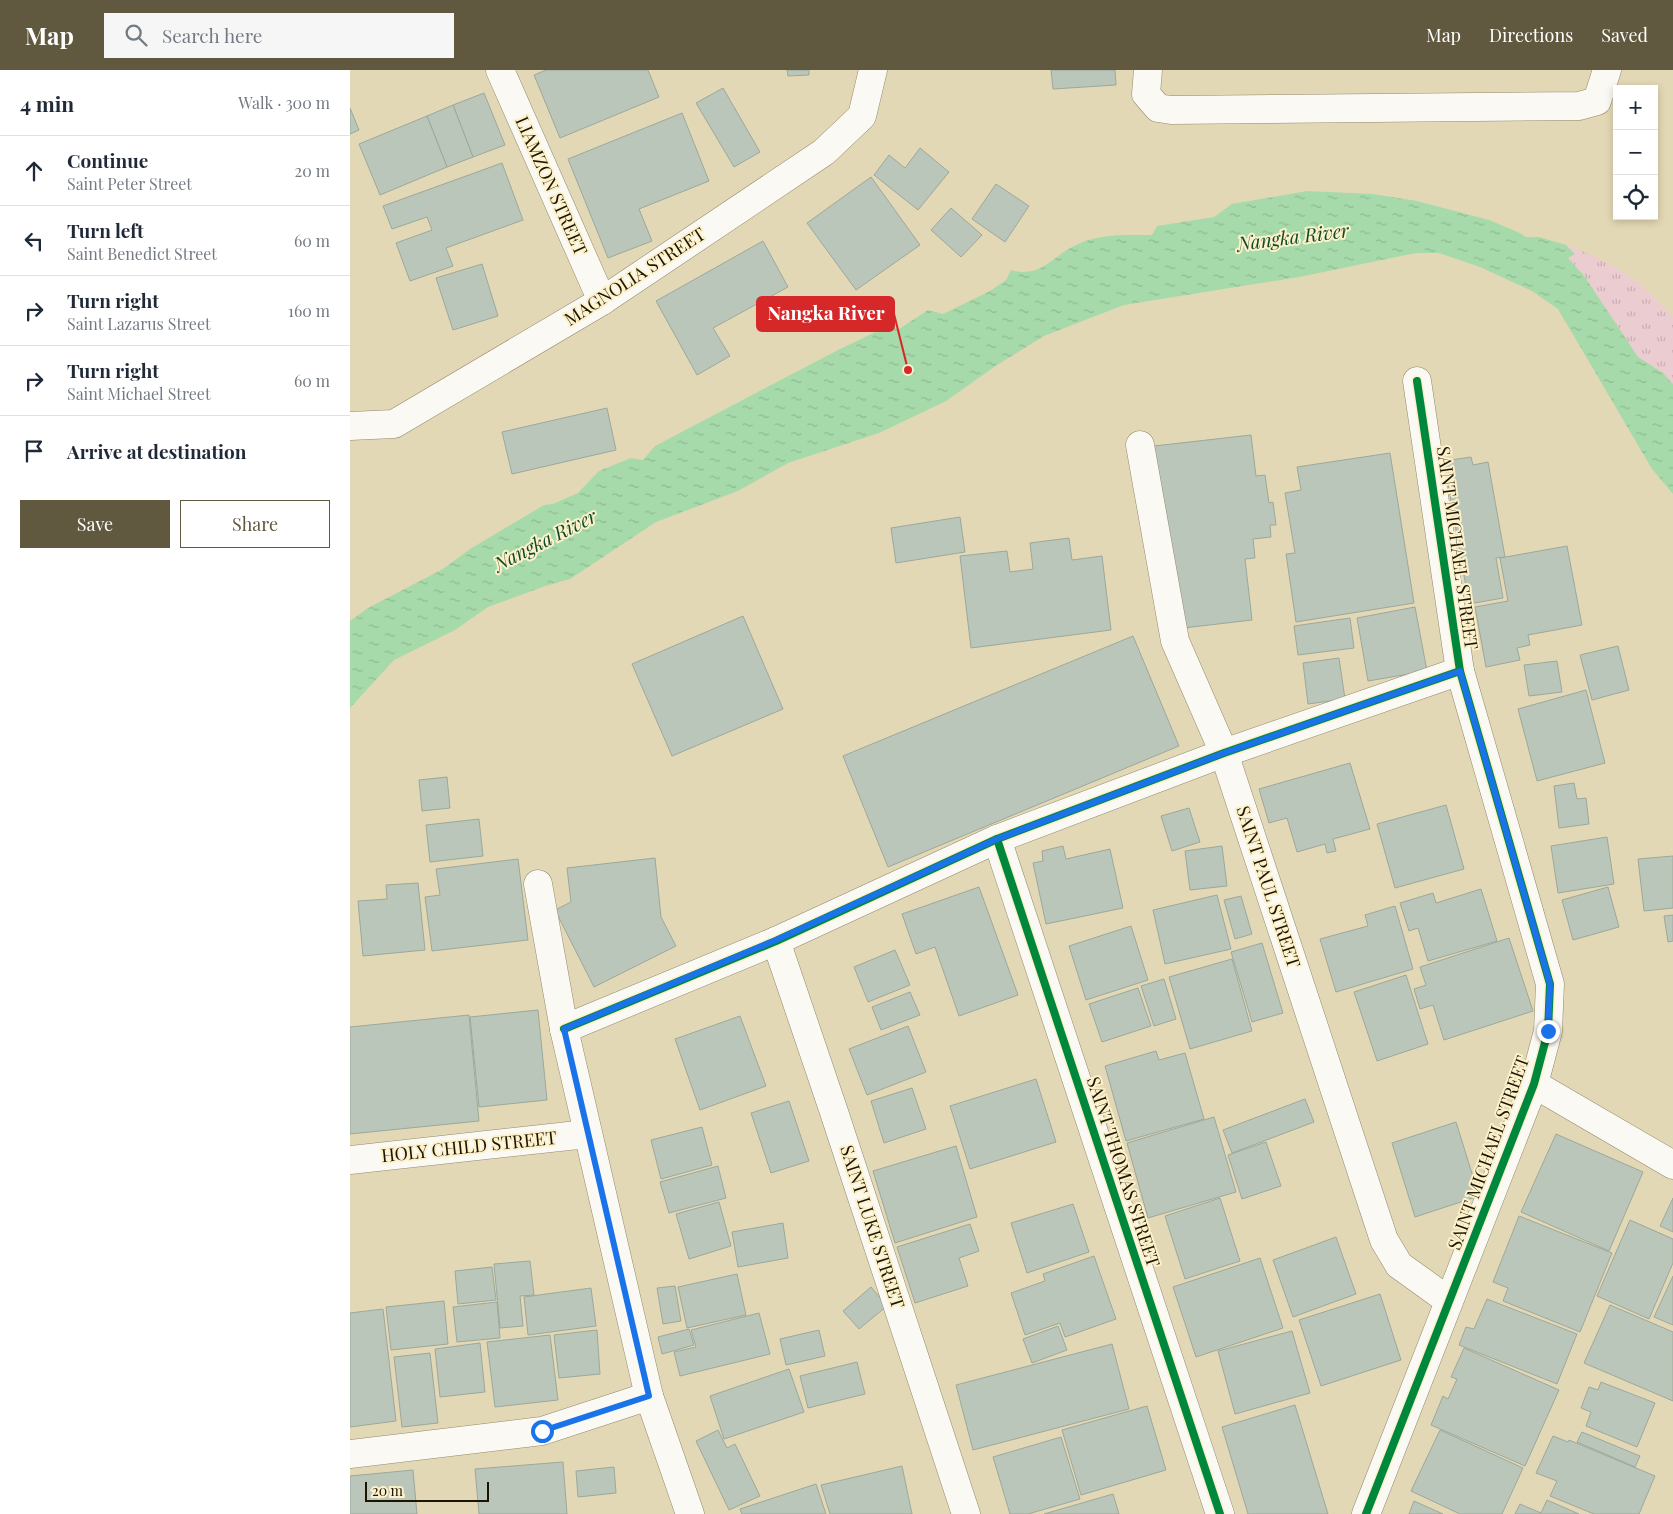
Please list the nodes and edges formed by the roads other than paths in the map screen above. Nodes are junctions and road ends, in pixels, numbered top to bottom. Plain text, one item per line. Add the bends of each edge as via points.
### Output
1 (500, 70) edge
2 (873, 70) edge
3 (1148, 70) edge
4 (1607, 70) edge
5 (602, 301) junction
6 (1417, 381) dead end
7 (350, 426) edge
8 (1140, 445) dead end
9 (1460, 671) junction
10 (1224, 753) junction
11 (997, 839) junction
12 (538, 884) dead end
13 (776, 940) junction
14 (564, 1029) junction
15 (1534, 1084) junction
16 (587, 1134) junction
17 (350, 1160) edge
18 (1673, 1165) edge
19 (1449, 1301) junction
20 (649, 1396) junction
21 (350, 1454) edge
22 (690, 1514) edge
23 (966, 1514) edge
24 (1220, 1514) edge
25 (1366, 1514) edge

1 - 5 street, LIAMZON STREET
2 - 5 street, MAGNOLIA STREET via 862,116 824,152
3 - 4 street via 1146,94 1158,108 1171,110 1579,106 1598,101
5 - 7 street, MAGNOLIA STREET via 394,424
6 - 9 street, SAINT MICHAEL STREET
8 - 10 street, SAINT PAUL STREET via 1175,641
9 - 10 street
9 - 15 street, SAINT MICHAEL STREET via 1550,984 1548,1031
10 - 11 street
10 - 19 street, SAINT PAUL STREET via 1384,1240 1399,1265
11 - 13 street
11 - 24 street, SAINT THOMAS STREET
12 - 14 street
13 - 14 street
13 - 23 street, SAINT LUKE STREET
14 - 16 street
15 - 18 street
15 - 19 street, SAINT MICHAEL STREET
16 - 17 street, HOLY CHILD STREET
16 - 20 street
19 - 25 street, SAINT MICHAEL STREET
20 - 21 street via 542,1431
20 - 22 street

